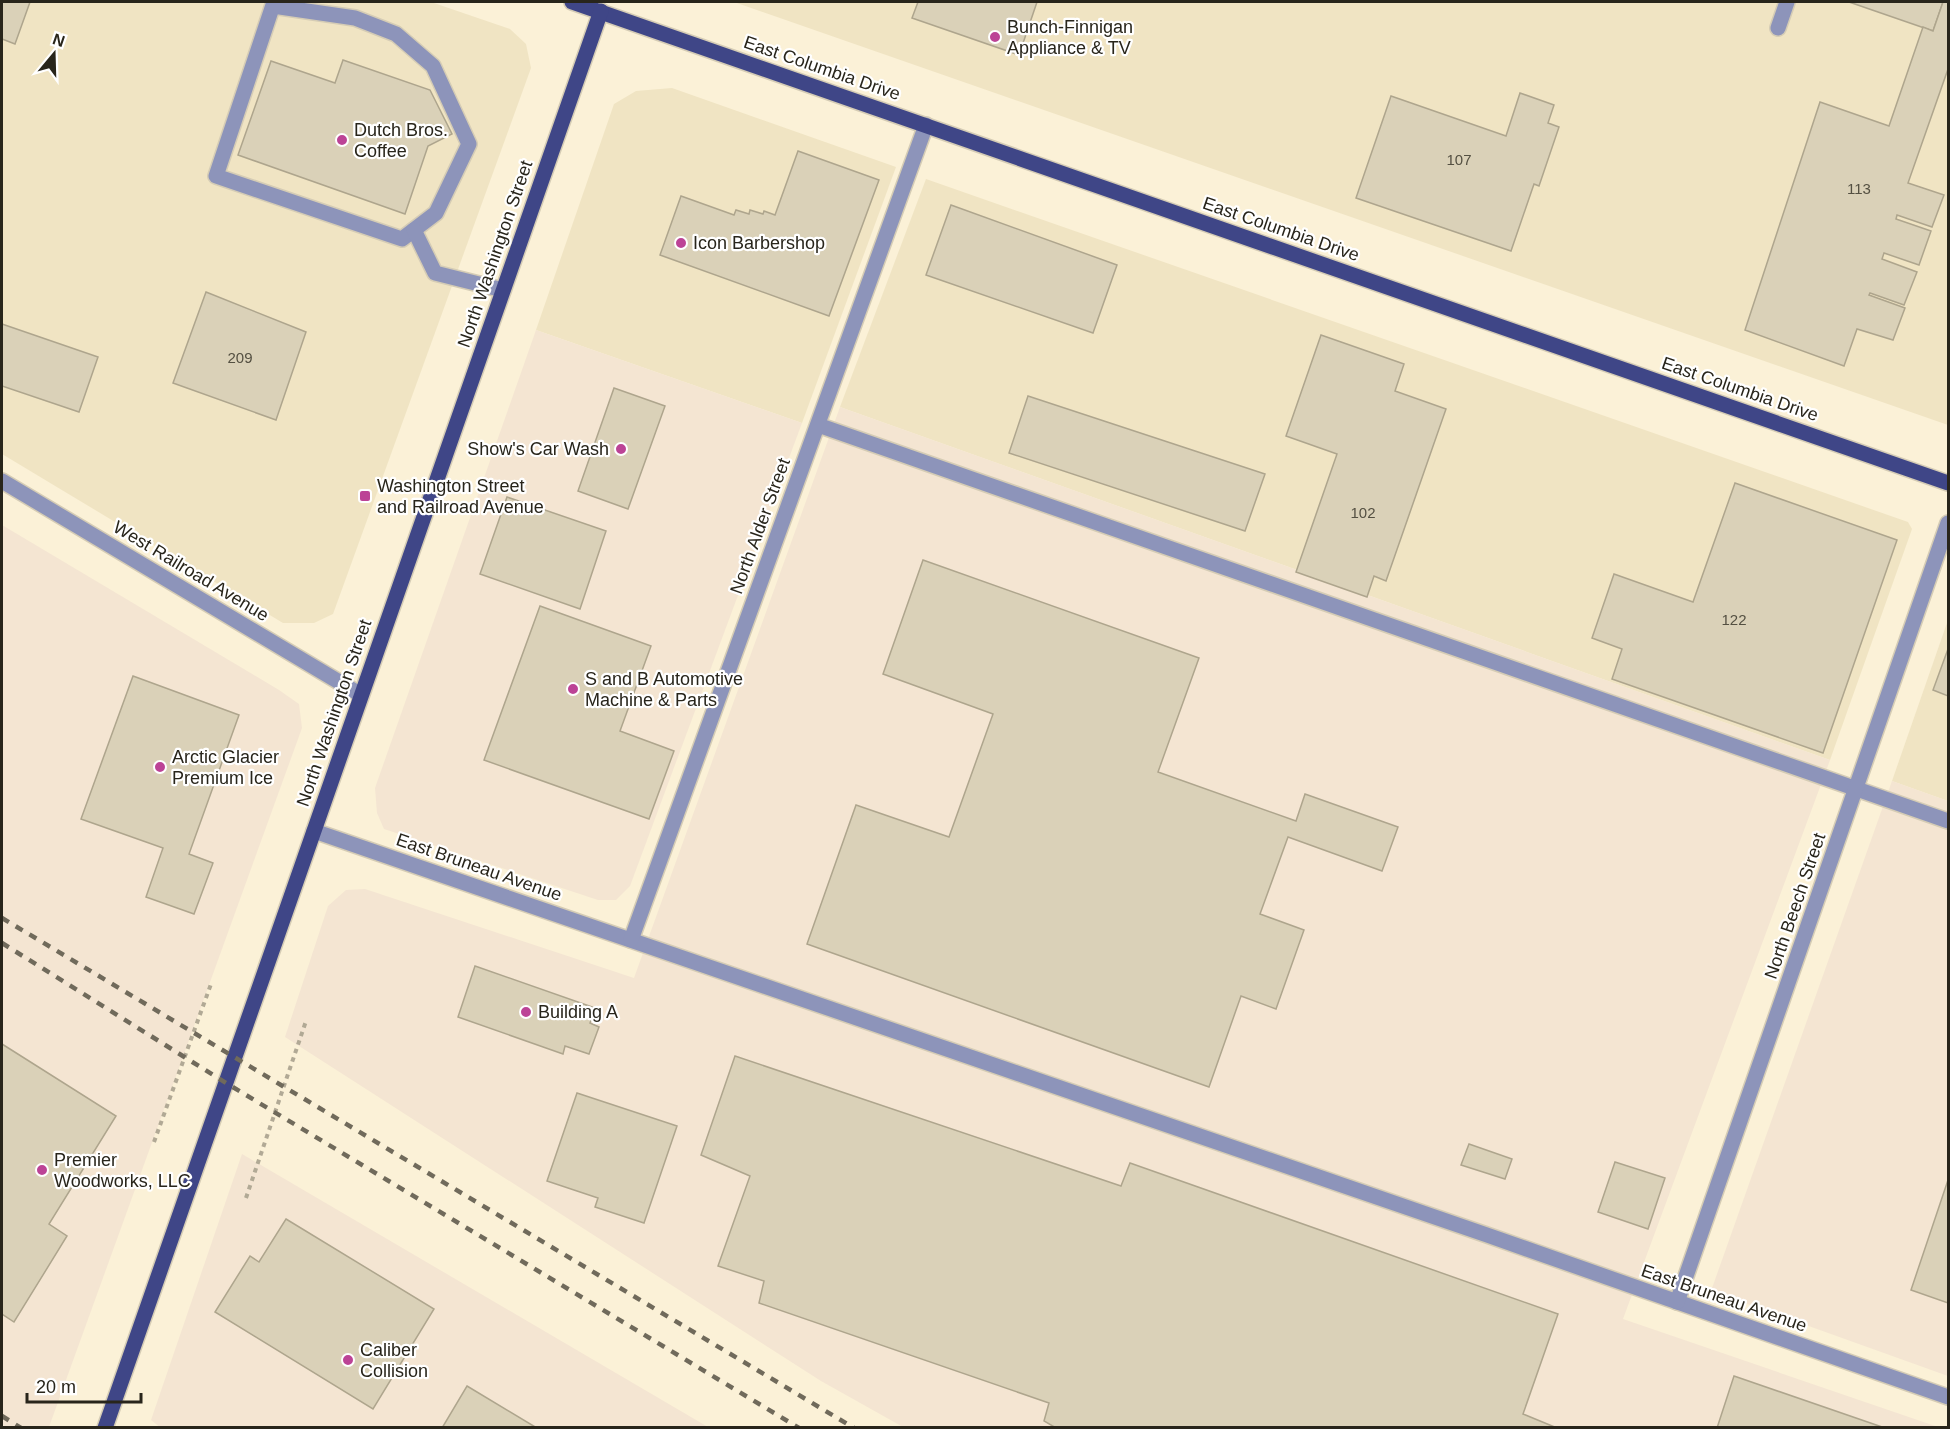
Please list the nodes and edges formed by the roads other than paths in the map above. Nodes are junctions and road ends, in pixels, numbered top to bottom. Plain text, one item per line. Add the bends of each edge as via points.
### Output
1 (572, 2) edge
2 (1787, 2) edge
3 (274, 4) edge
4 (603, 6) edge
5 (1778, 28) dead end
6 (926, 125) junction
7 (414, 230) junction
8 (503, 290) junction
9 (818, 425) junction
10 (2, 481) edge
11 (1948, 483) edge
12 (1948, 523) edge
13 (362, 695) junction
14 (1857, 789) junction
15 (1948, 821) edge
16 (314, 831) junction
17 (631, 940) junction
18 (1677, 1302) junction
19 (1948, 1397) edge
20 (105, 1428) edge

1 - 4 main road, East Columbia Drive
2 - 5 street
3 - 7 street via 355,18 396,34 433,66 469,144 436,213
3 - 7 street via 216,176 402,239
4 - 6 main road, East Columbia Drive
4 - 8 main road, North Washington Street
6 - 9 street, North Alder Street
6 - 11 main road, East Columbia Drive
7 - 8 street via 435,273
8 - 13 main road, North Washington Street
9 - 14 street
9 - 17 street, North Alder Street
10 - 13 street, West Railroad Avenue
12 - 14 street, North Beech Street
13 - 16 main road, North Washington Street
14 - 15 street
14 - 18 street, North Beech Street
16 - 17 street, East Bruneau Avenue
16 - 20 main road, North Washington Street
17 - 18 street, East Bruneau Avenue
18 - 19 street, East Bruneau Avenue

